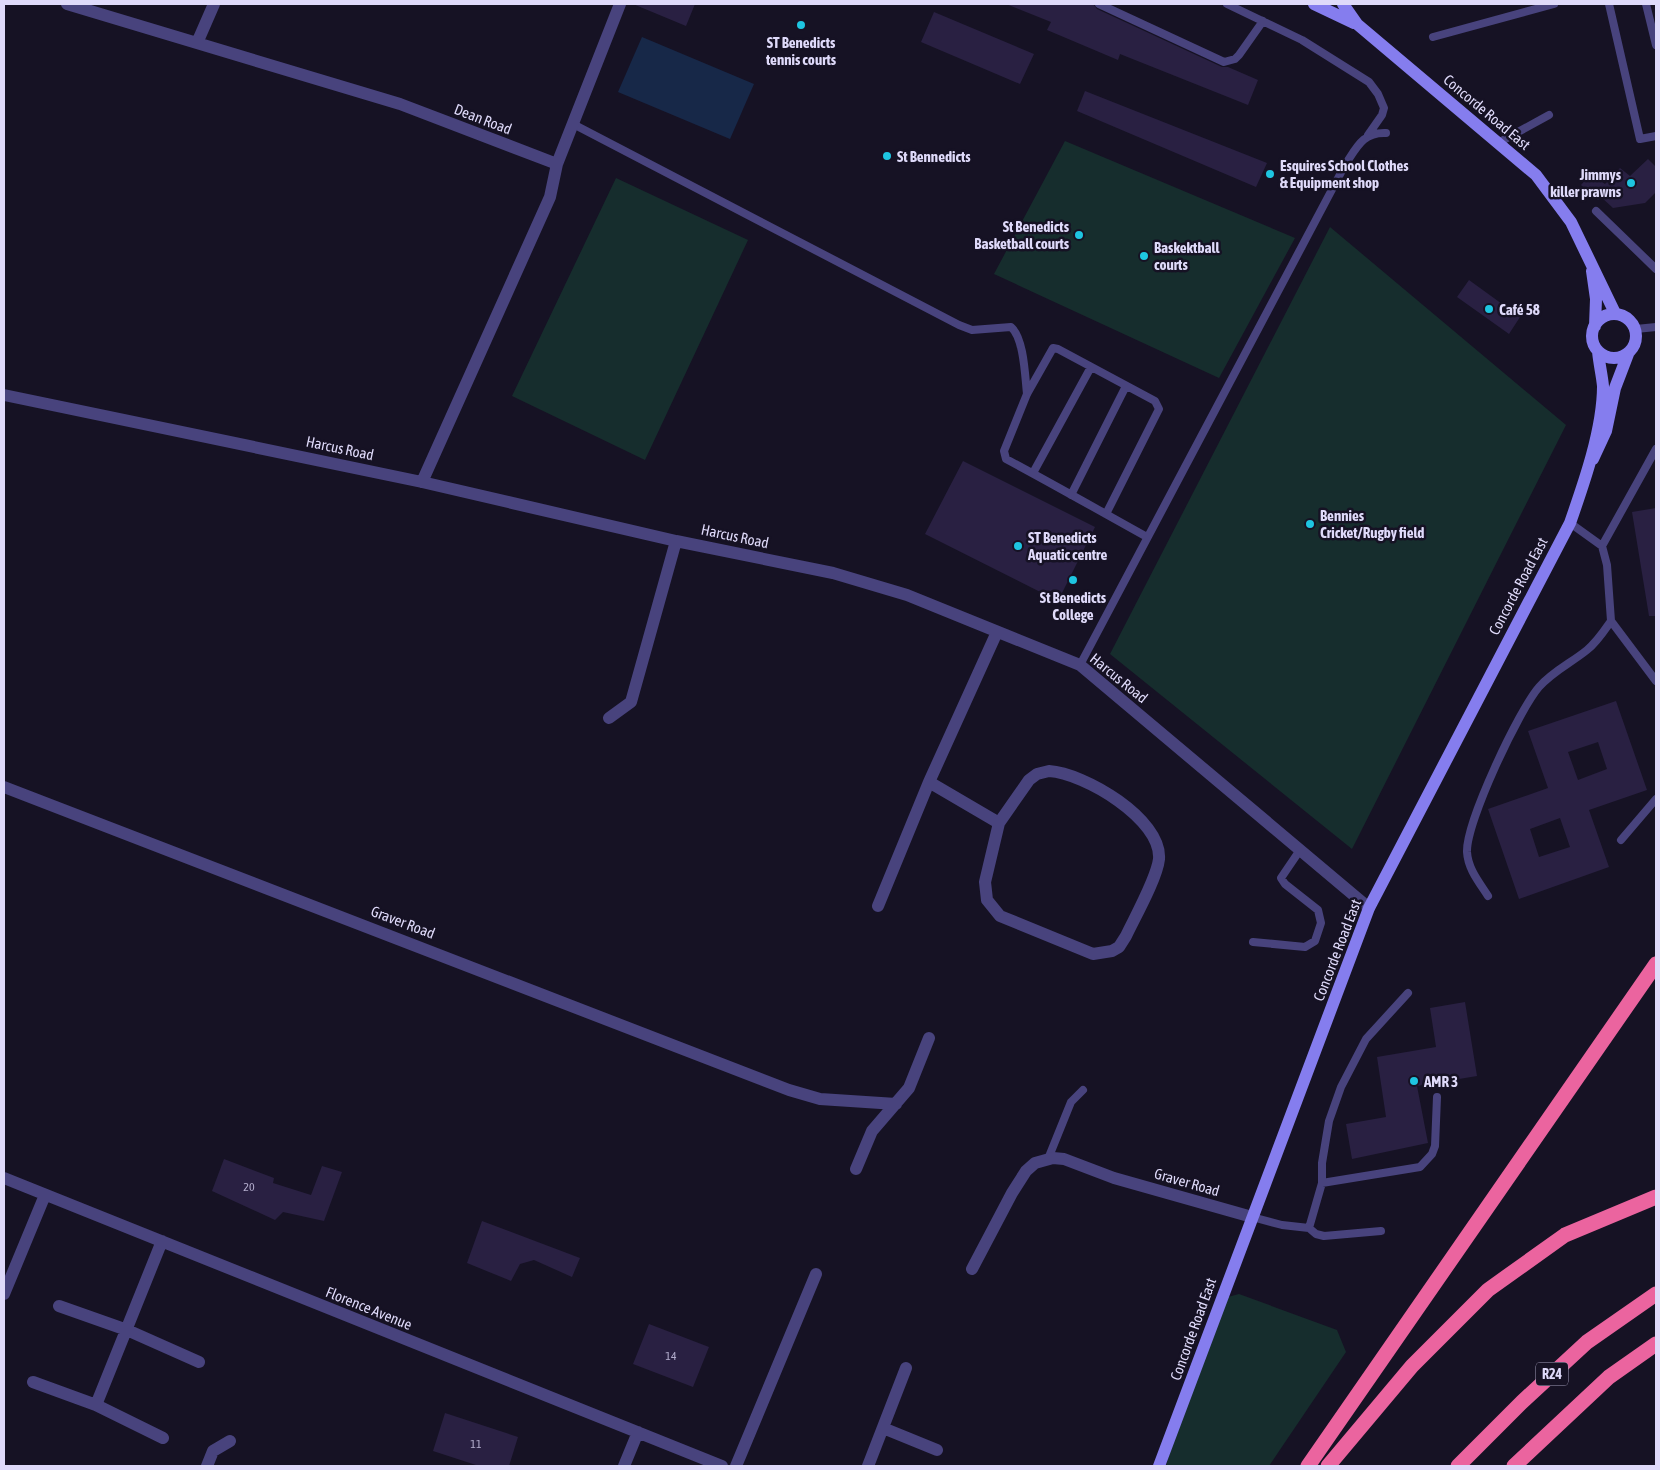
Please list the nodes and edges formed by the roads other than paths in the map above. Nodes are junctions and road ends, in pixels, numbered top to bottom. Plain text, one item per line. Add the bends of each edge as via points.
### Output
1 (67, 4) edge
2 (214, 4) edge
3 (620, 4) edge
4 (1098, 4) edge
5 (1227, 4) edge
6 (1314, 4) edge
7 (1343, 4) edge
8 (1554, 4) edge
9 (1609, 4) edge
10 (1646, 4) edge
11 (1262, 21) junction
12 (1357, 24) junction
13 (1433, 37) dead end
14 (197, 43) junction
15 (1656, 45) edge
16 (1549, 115) dead end
17 (573, 124) junction
18 (1386, 133) dead end
19 (1368, 135) junction
20 (1656, 136) edge
21 (1498, 143) junction
22 (557, 164) junction
23 (1596, 211) dead end
24 (1591, 261) junction
25 (1656, 269) edge
26 (1615, 313) junction
27 (1595, 326) junction
28 (1656, 326) edge
29 (1636, 329) junction
30 (1598, 351) junction
31 (1628, 354) junction
32 (1090, 367) junction
33 (1126, 386) junction
34 (1027, 394) junction
35 (4, 396) edge
36 (1656, 449) edge
37 (1589, 466) junction
38 (1033, 474) junction
39 (422, 482) junction
40 (1071, 495) junction
41 (1106, 514) junction
42 (1570, 522) junction
43 (1147, 537) junction
44 (676, 541) junction
45 (1602, 546) junction
46 (1611, 621) junction
47 (997, 632) junction
48 (1080, 665) junction
49 (1656, 681) edge
50 (608, 718) dead end
51 (929, 782) junction
52 (4, 787) edge
53 (1656, 799) edge
54 (999, 823) junction
55 (1620, 840) dead end
56 (1300, 850) junction
57 (1488, 896) dead end
58 (878, 906) dead end
59 (1369, 908) junction
60 (1253, 942) dead end
61 (1656, 964) edge
62 (1408, 993) dead end
63 (929, 1038) dead end
64 (1083, 1090) dead end
65 (1437, 1097) dead end
66 (896, 1104) junction
67 (1048, 1159) junction
68 (856, 1169) dead end
69 (4, 1178) edge
70 (1322, 1183) junction
71 (46, 1195) junction
72 (1656, 1197) edge
73 (1252, 1217) junction
74 (1309, 1228) junction
75 (1381, 1231) dead end
76 (162, 1241) junction
77 (972, 1269) dead end
78 (816, 1274) dead end
79 (4, 1294) edge
80 (1656, 1294) edge
81 (59, 1306) dead end
82 (127, 1330) junction
83 (1656, 1344) edge
84 (199, 1362) dead end
85 (906, 1368) dead end
86 (33, 1382) dead end
87 (96, 1405) junction
88 (883, 1428) junction
89 (638, 1432) junction
90 (163, 1438) dead end
91 (230, 1441) dead end
92 (937, 1450) dead end
93 (207, 1466) edge
94 (624, 1466) edge
95 (722, 1466) edge
96 (736, 1466) edge
97 (868, 1466) edge
98 (1159, 1466) edge
99 (1308, 1466) edge
100 (1328, 1466) edge
101 (1458, 1466) edge
102 (1514, 1466) edge

1 - 14 street, Dean Road
2 - 14 street
3 - 17 street
4 - 11 lane via 1224,62 1239,55
5 - 11 lane
6 - 12 main road
7 - 12 main road, Concorde Road East
8 - 13 lane
9 - 20 lane via 1640,140
10 - 15 lane
11 - 19 lane via 1302,40 1369,82 1384,108
12 - 21 main road, Concorde Road East
14 - 22 street, Dean Road via 400,104
16 - 21 lane
17 - 22 street
17 - 34 lane via 959,325 972,330 1010,327 1020,343
18 - 19 lane
19 - 43 lane via 1361,140 1345,165 1312,224
21 - 24 main road, Concorde Road East via 1536,175 1553,196
22 - 39 street via 550,197
23 - 25 lane
24 - 26 main road, Concorde Road East
24 - 27 main road, Concorde Road East via 1596,299
26 - 27 main road via 1606,315
26 - 29 main road via 1627,317
27 - 30 main road via 1592,339
28 - 29 lane
29 - 31 main road via 1636,343
30 - 31 main road via 1603,356 1616,358
30 - 37 main road, Concorde Road East via 1603,386
31 - 37 main road, Concorde Road East via 1615,388 1606,432
32 - 33 lane
32 - 34 lane via 1053,348
32 - 38 lane
33 - 40 lane
33 - 41 lane via 1155,402 1159,409
34 - 38 lane via 1003,453 1006,459
35 - 39 street, Harcus Road
36 - 45 lane
37 - 42 main road, Concorde Road East
38 - 40 lane
39 - 44 street, Harcus Road
40 - 41 lane
41 - 43 lane
42 - 45 lane
42 - 59 main road, Concorde Road East
43 - 48 lane
44 - 47 street, Harcus Road via 847,577 907,596
44 - 50 street via 631,702
45 - 46 lane via 1607,564
46 - 49 lane
46 - 57 lane via 1588,650 1554,673 1528,700 1479,805 1467,852 1474,875
47 - 48 street, Harcus Road
47 - 51 street
48 - 56 street, Harcus Road
51 - 54 street
51 - 58 street
52 - 66 street, Graver Road via 789,1090 820,1099
53 - 55 lane
54 - 54 street via 985,882 987,900 992,908 1000,916 1092,954 1107,953 1119,947 1157,868 1159,850 1148,829 1104,791 1076,777 1049,771 1030,780
56 - 59 street, Harcus Road
56 - 60 lane via 1282,878 1318,910 1320,922 1315,941 1305,947
59 - 73 main road, Concorde Road East
61 - 99 highway
62 - 70 lane via 1366,1039 1341,1087 1329,1120
63 - 66 street via 909,1088
64 - 67 lane via 1070,1102
65 - 70 lane via 1435,1146 1420,1167
66 - 68 street via 872,1131
67 - 73 street, Graver Road via 1064,1159 1114,1178
67 - 77 street via 1035,1163 1026,1171
69 - 71 street, Florence Avenue
70 - 74 lane
71 - 76 street, Florence Avenue
71 - 79 street
72 - 100 highway via 1565,1235 1488,1290 1412,1366
73 - 74 lane
73 - 98 main road, Concorde Road East
74 - 75 lane via 1324,1236
76 - 82 street
76 - 89 street, Florence Avenue
78 - 96 street
80 - 101 highway, R24 via 1586,1342
81 - 82 street
82 - 84 street
82 - 87 street
83 - 102 highway, R24 via 1609,1378
85 - 88 street
86 - 87 street
87 - 90 street
88 - 92 street
88 - 97 street
89 - 94 street
89 - 95 street, Florence Avenue
91 - 93 street via 214,1451

